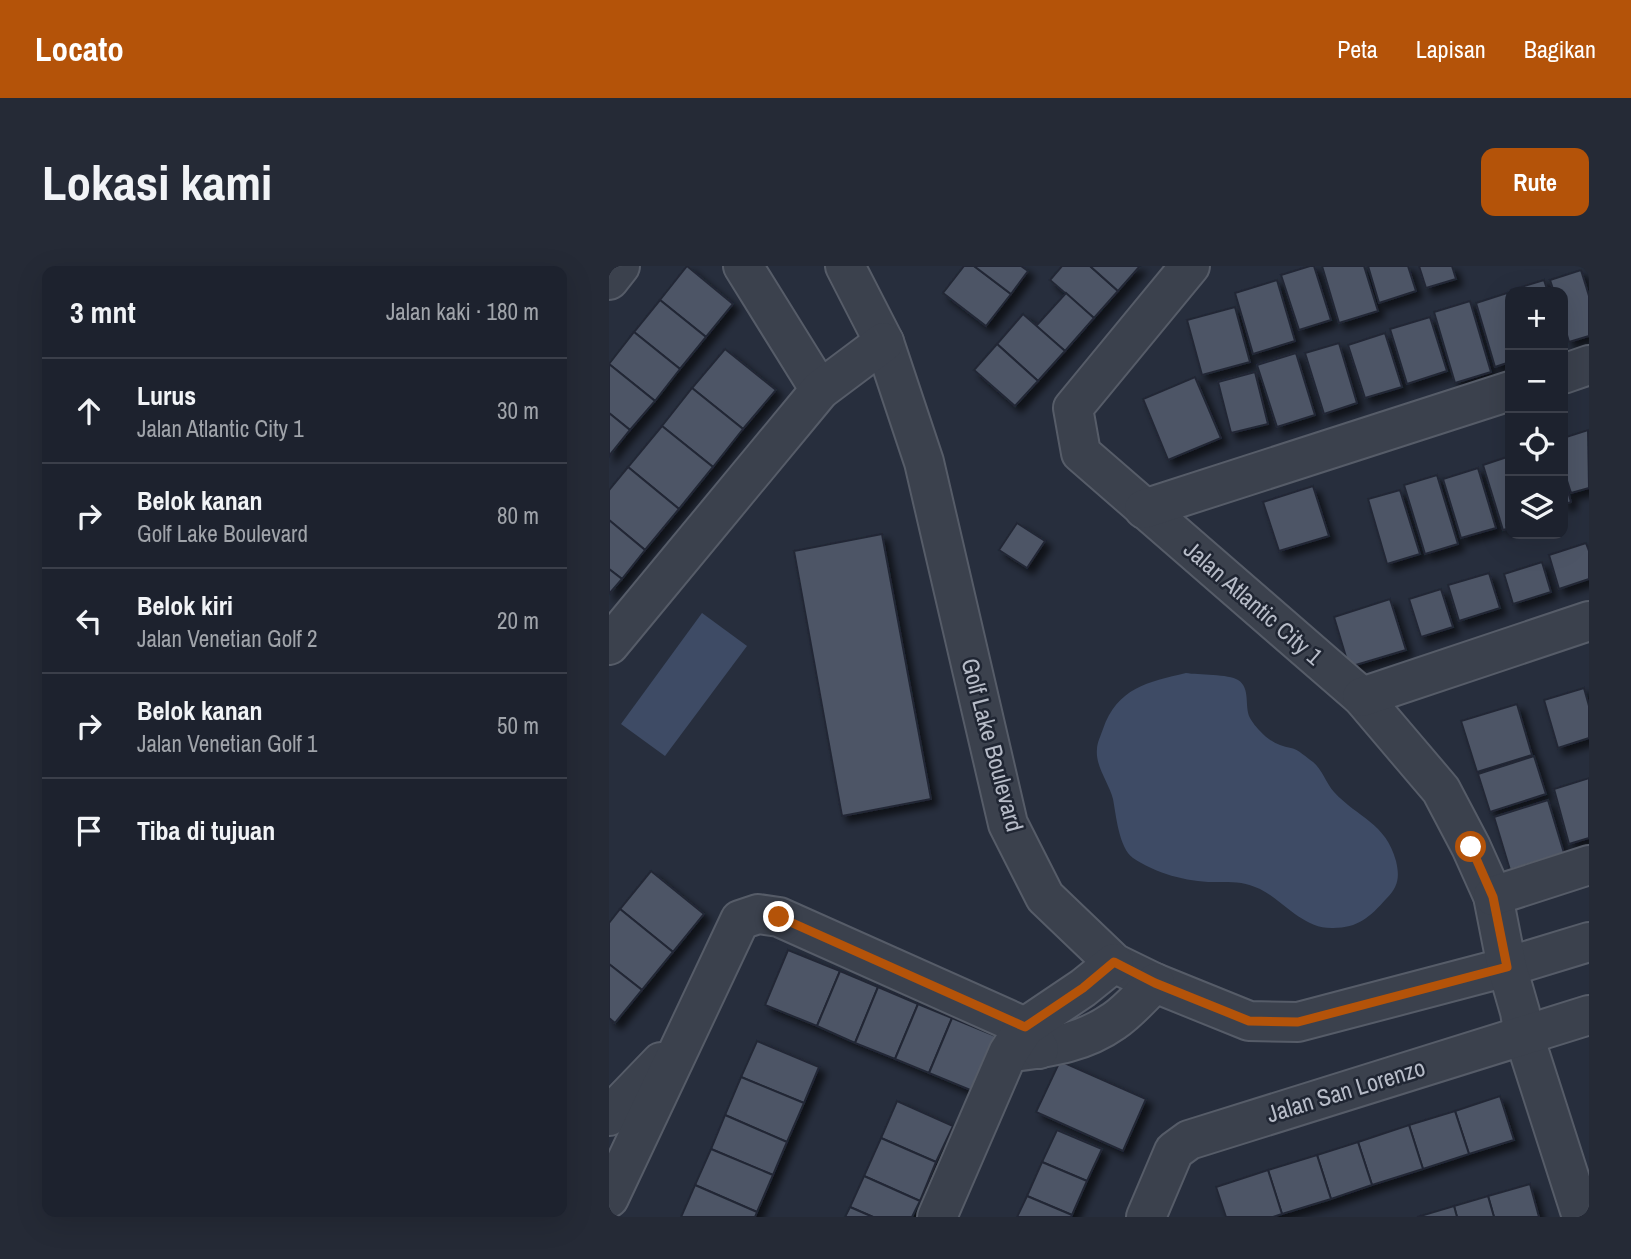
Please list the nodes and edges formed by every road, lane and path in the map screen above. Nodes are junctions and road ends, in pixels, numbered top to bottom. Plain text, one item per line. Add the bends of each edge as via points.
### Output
1 (620, 266) edge
2 (743, 266) edge
3 (845, 266) edge
4 (1190, 266) edge
5 (609, 280) edge
6 (884, 342) junction
7 (1589, 365) edge
8 (1568, 372) edge
9 (820, 390) junction
10 (1505, 393) edge
11 (1144, 509) junction
12 (1589, 621) edge
13 (609, 645) edge
14 (1362, 697) junction
15 (1589, 865) edge
16 (1493, 897) junction
17 (1589, 942) edge
18 (1114, 962) junction
19 (1507, 967) junction
20 (1155, 983) junction
21 (1589, 1015) edge
22 (1524, 1036) junction
23 (682, 1039) junction
24 (1024, 1043) junction
25 (609, 1116) edge
26 (609, 1198) edge
27 (937, 1217) edge
28 (1146, 1217) edge
29 (1581, 1217) edge

1 - 5 street
2 - 9 street
3 - 6 street, Golf Lake Boulevard
4 - 11 street, Jalan Atlantic City 1 via 1073,408 1081,453
6 - 9 street
6 - 18 street, Golf Lake Boulevard via 924,462 1008,824 1045,897
7 - 8 street
9 - 13 street
10 - 11 street
11 - 14 street, Jalan Atlantic City 1
12 - 14 street
14 - 16 street, Jalan Atlantic City 1 via 1441,790
15 - 16 street
16 - 19 street, Jalan Atlantic City 1
17 - 19 street, Golf Lake Boulevard
18 - 20 street, Golf Lake Boulevard
18 - 24 street
19 - 20 street, Golf Lake Boulevard via 1298,1022 1249,1021
19 - 22 street, Jalan Atlantic City 1
20 - 24 street via 1116,1020 1090,1036 1065,1044
21 - 22 street, Jalan San Lorenzo
22 - 28 street, Jalan San Lorenzo via 1189,1140 1174,1151
22 - 29 street, Jalan Atlantic City 1
23 - 24 street via 740,920 758,914 779,917
23 - 25 street
23 - 26 street
24 - 27 street

